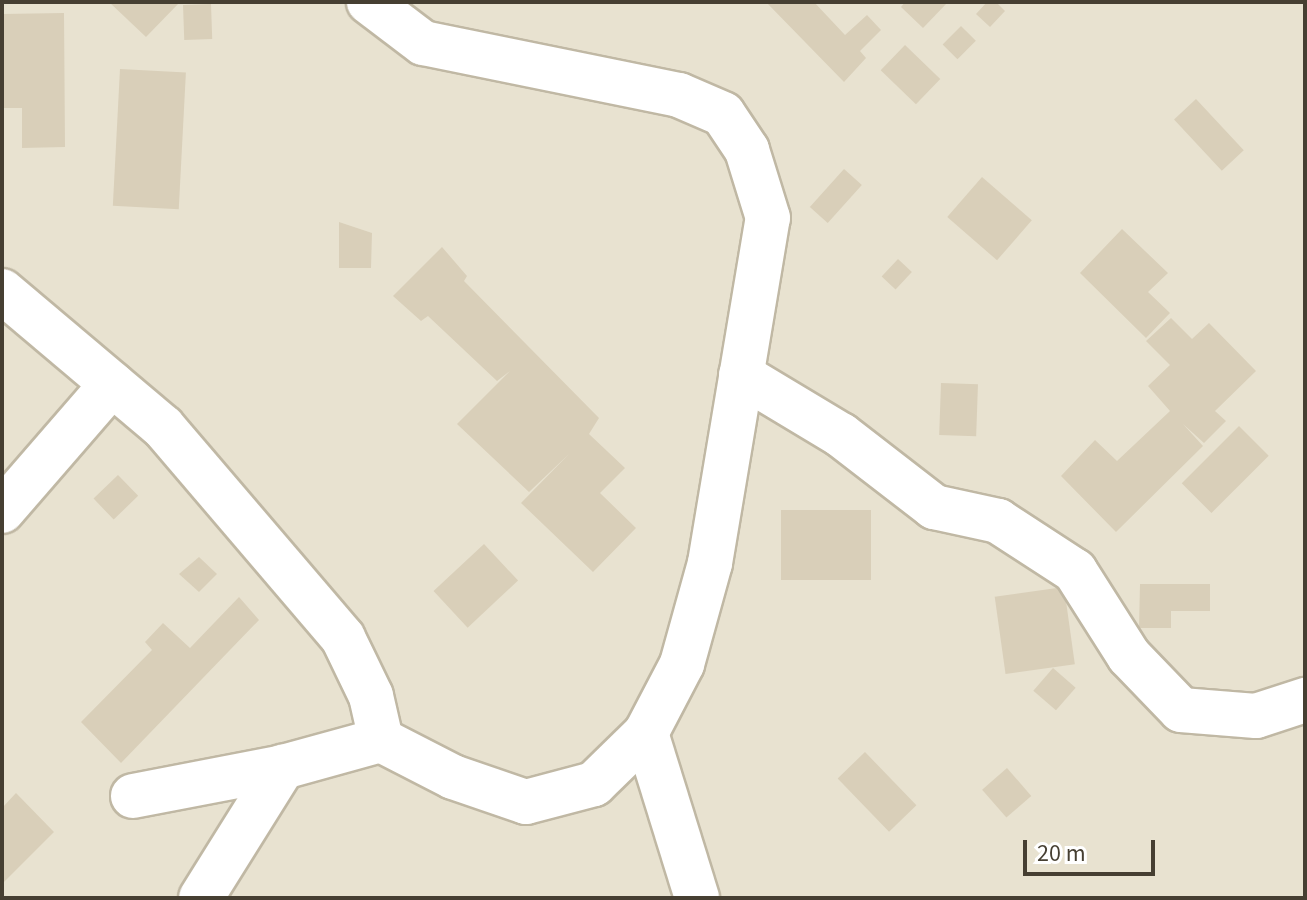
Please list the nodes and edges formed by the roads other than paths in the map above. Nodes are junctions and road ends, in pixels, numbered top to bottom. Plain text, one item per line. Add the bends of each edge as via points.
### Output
1 (369, 2) edge
2 (2, 291) edge
3 (741, 375) junction
4 (112, 384) junction
5 (2, 511) edge
6 (1305, 700) edge
7 (646, 733) junction
8 (381, 740) junction
9 (283, 767) junction
10 (133, 796) dead end
11 (201, 898) edge
12 (697, 898) edge

1 - 3 street via 423,43 679,95 723,114 747,150 768,218
2 - 4 street
3 - 6 street via 841,435 934,507 998,521 1075,571 1129,656 1181,710 1256,716
3 - 7 street via 710,563 682,664
4 - 5 street
4 - 8 street via 163,427 343,638 371,696
7 - 8 street via 594,784 526,802 453,777
7 - 12 street
8 - 9 street
9 - 10 street
9 - 11 street

